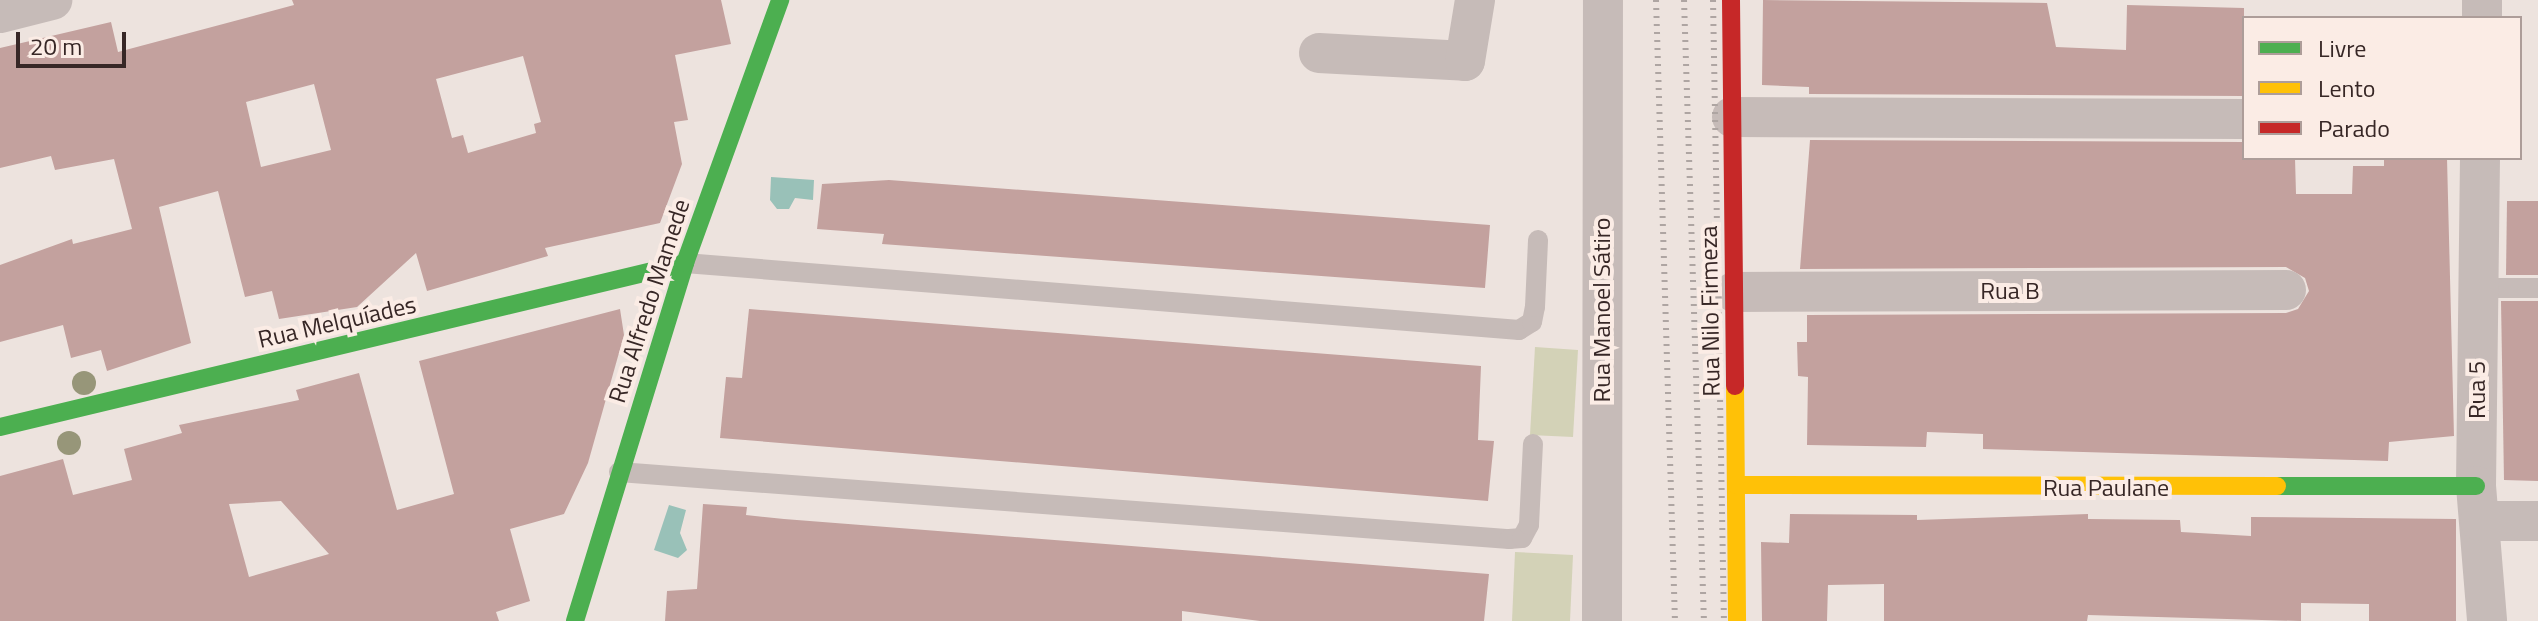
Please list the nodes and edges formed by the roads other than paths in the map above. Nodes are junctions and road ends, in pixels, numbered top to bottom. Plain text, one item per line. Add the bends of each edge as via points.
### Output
1 (52, 0) edge
2 (780, 0) edge
3 (1475, 0) edge
4 (1603, 0) edge
5 (1731, 0) edge
6 (0, 13) edge
7 (1319, 53) dead end
8 (1732, 117) junction
9 (2242, 119) edge
10 (2480, 160) edge
11 (1538, 240) dead end
12 (685, 263) junction
13 (2478, 288) junction
14 (2538, 288) edge
15 (2286, 290) dead end
16 (1734, 292) junction
17 (0, 427) edge
18 (1533, 444) dead end
19 (619, 472) junction
20 (1736, 485) junction
21 (2478, 504) junction
22 (2538, 521) edge
23 (575, 621) edge
24 (1602, 621) edge
25 (1737, 621) edge
26 (2487, 621) edge

1 - 6 street
2 - 12 street, Rua Alfredo Mamede
3 - 7 street via 1465,61
4 - 24 street, Rua Manoel Sátiro
5 - 8 street, Rua Nilo Firmeza
8 - 9 street
8 - 16 street, Rua Nilo Firmeza
10 - 13 street, Rua 5
11 - 12 lane via 1532,322 1519,330
12 - 17 street, Rua Melquíades
12 - 19 street, Rua Alfredo Mamede
13 - 14 lane
13 - 21 street, Rua 5
15 - 16 street, Rua B
16 - 20 street, Rua Nilo Firmeza
18 - 19 lane via 1529,525 1522,538 1509,539
19 - 23 street, Rua Alfredo Mamede
20 - 21 street, Rua Paulane
20 - 25 street, Rua Nilo Firmeza
21 - 22 street, Rua Paulane
21 - 26 street, Rua 5

